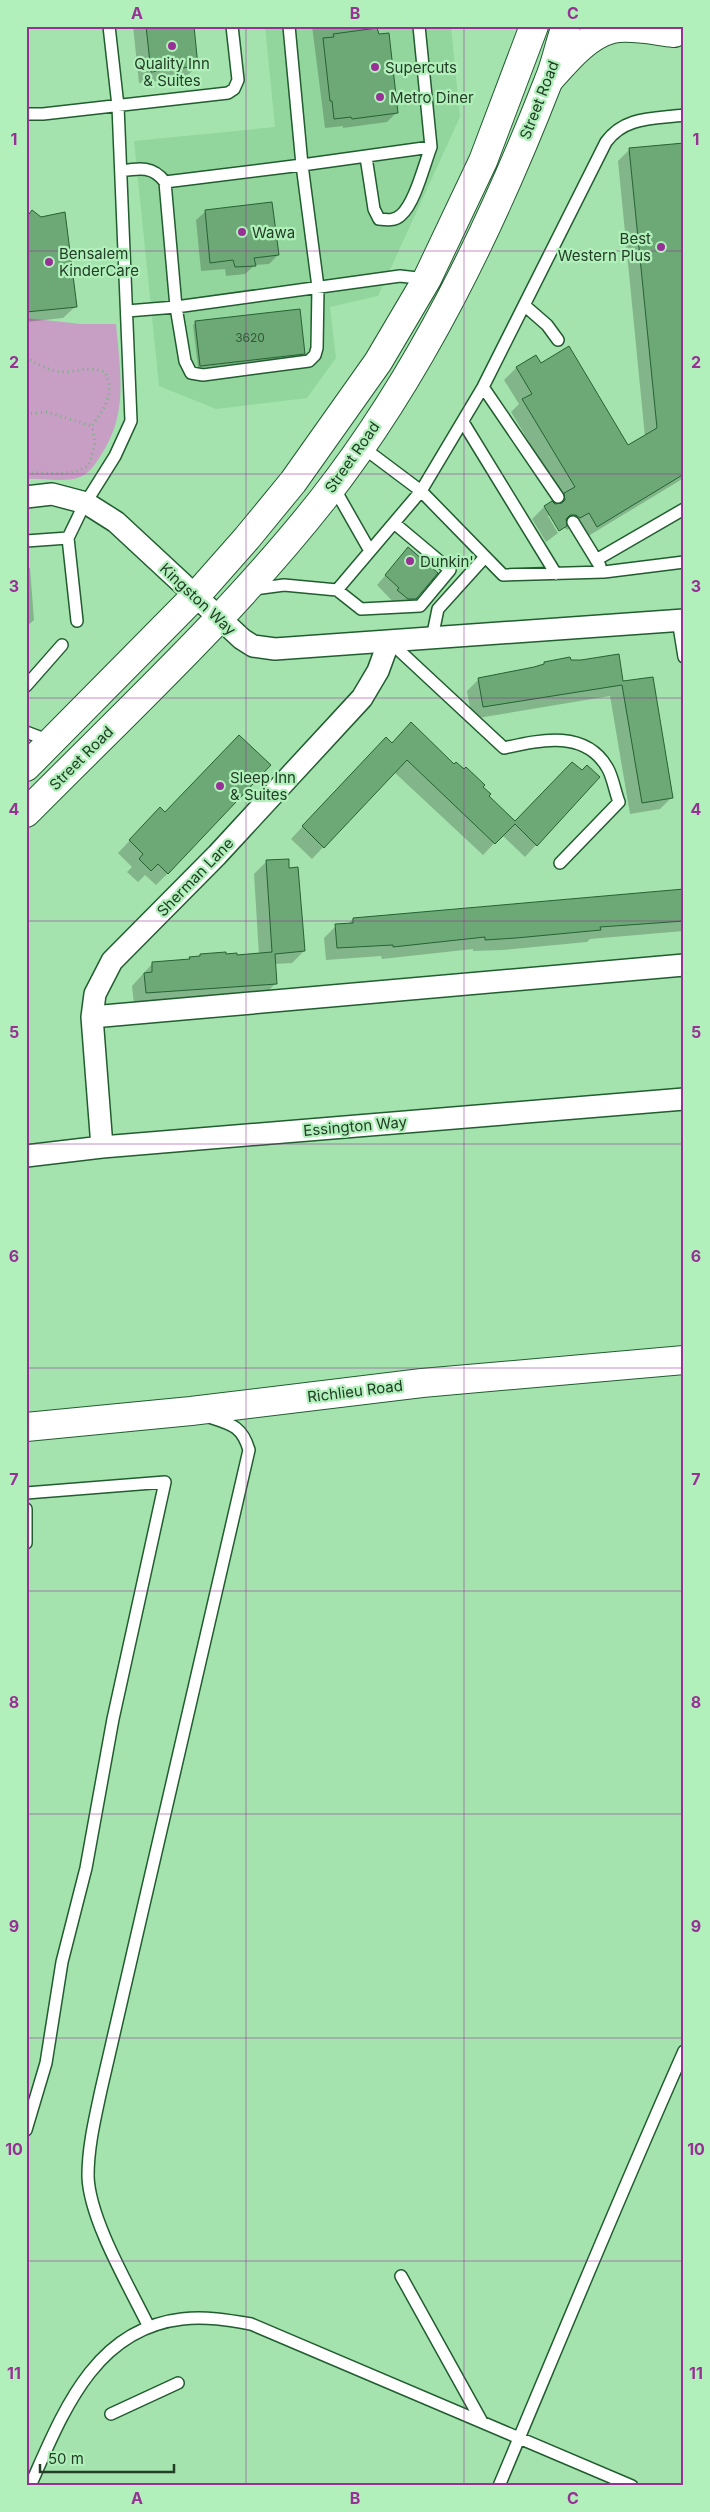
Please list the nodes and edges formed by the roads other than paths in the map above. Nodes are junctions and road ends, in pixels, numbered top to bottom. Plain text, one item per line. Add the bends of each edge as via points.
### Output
1 (109, 26) edge
2 (232, 26) edge
3 (289, 26) edge
4 (420, 26) edge
5 (534, 26) edge
6 (566, 26) edge
7 (671, 32) edge
8 (549, 80) junction
9 (118, 106) junction
10 (26, 114) edge
11 (684, 115) edge
12 (431, 147) junction
13 (366, 157) junction
14 (302, 165) junction
15 (121, 171) junction
16 (165, 182) junction
17 (428, 279) junction
18 (318, 287) junction
19 (524, 306) junction
20 (176, 307) junction
21 (128, 311) junction
22 (558, 340) dead end
23 (483, 387) junction
24 (463, 422) junction
25 (362, 446) junction
26 (332, 486) junction
27 (421, 491) junction
28 (26, 496) edge
29 (558, 497) dead end
30 (86, 503) junction
31 (684, 509) edge
32 (573, 522) dead end
33 (394, 523) junction
34 (68, 538) junction
35 (26, 541) edge
36 (370, 551) junction
37 (485, 557) junction
38 (596, 560) junction
39 (684, 562) edge
40 (604, 572) junction
41 (556, 574) junction
42 (246, 590) junction
43 (337, 590) junction
44 (195, 596) junction
45 (219, 618) junction
46 (681, 620) edge
47 (76, 621) dead end
48 (432, 638) junction
49 (389, 641) junction
50 (62, 645) dead end
51 (684, 657) edge
52 (26, 686) edge
53 (26, 732) edge
54 (51, 742) junction
55 (26, 767) edge
56 (26, 813) edge
57 (560, 863) dead end
58 (684, 965) edge
59 (92, 1017) junction
60 (684, 1099) edge
61 (102, 1147) junction
62 (26, 1156) edge
63 (684, 1360) edge
64 (191, 1411) junction
65 (26, 1427) edge
66 (26, 1493) edge
67 (26, 1509) edge
68 (27, 1528) edge
69 (26, 1543) edge
70 (684, 2051) edge
71 (26, 2130) edge
72 (401, 2276) dead end
73 (149, 2327) junction
74 (178, 2383) dead end
75 (112, 2414) dead end
76 (482, 2422) junction
77 (519, 2438) junction
78 (43, 2457) junction
79 (26, 2485) edge
80 (30, 2486) edge
81 (499, 2486) edge
82 (632, 2486) edge

1 - 9 lane
2 - 9 lane via 238,80 234,89 228,93
3 - 14 lane
4 - 12 lane
5 - 17 main road, Street Road via 483,160
6 - 8 main road, Street Road
7 - 8 main road via 613,29 595,36
8 - 25 main road, Street Road via 470,258 430,335
9 - 10 lane
9 - 15 lane
11 - 19 lane via 629,122 615,130
12 - 13 lane
12 - 13 lane via 409,204 401,216 390,220 379,219 374,209
13 - 14 lane
14 - 16 lane
14 - 18 lane
15 - 16 lane via 152,170
15 - 21 lane
16 - 20 lane
17 - 18 lane via 400,276
17 - 44 main road, Street Road via 378,362 293,482
18 - 20 lane
18 - 20 lane via 317,348 309,361 203,375 191,373 185,361
19 - 22 lane
19 - 23 lane
20 - 21 lane
21 - 30 lane via 131,420 115,456
23 - 24 lane
23 - 29 lane
24 - 27 lane
24 - 41 lane
25 - 26 main road, Street Road
25 - 27 lane
26 - 36 lane
26 - 42 main road, Street Road
27 - 33 lane
27 - 37 lane
28 - 30 street, Kingston Way via 52,494
30 - 34 lane
30 - 44 street, Kingston Way via 116,522
31 - 38 lane
32 - 38 lane
33 - 36 lane
33 - 43 lane via 450,570 420,606 361,609
34 - 35 lane
34 - 47 lane
36 - 43 lane
37 - 41 lane via 503,576
37 - 48 lane via 438,609
38 - 40 lane
39 - 40 lane
40 - 41 lane
42 - 43 lane via 284,585
42 - 45 main road, Street Road
44 - 45 street, Kingston Way
44 - 54 main road, Street Road
45 - 49 street, Kingston Way via 242,639 262,649
45 - 56 main road, Street Road
46 - 48 street, Kingston Way
46 - 51 lane
48 - 49 street, Kingston Way
49 - 57 lane via 504,748 543,739 586,745 608,769 619,802
49 - 59 street, Sherman Lane via 378,671 362,698 217,855 112,961 95,994
50 - 52 lane
53 - 54 lane
54 - 55 main road, Street Road
58 - 59 street
59 - 61 street, Sherman Lane
60 - 61 street, Essington Way
61 - 62 street, Essington Way
63 - 64 main road, Richlieu Road via 422,1383
64 - 65 main road, Richlieu Road
64 - 73 lane via 230,1424 240,1431 249,1450 101,2090 89,2160 90,2195 100,2223
66 - 71 lane via 165,1482 113,1719 86,1868 62,1962 46,2062
67 - 68 lane
68 - 69 lane
70 - 77 lane
72 - 76 lane
73 - 76 lane via 202,2318 251,2324
73 - 78 lane via 119,2344 87,2373
74 - 75 lane
76 - 77 lane
77 - 81 lane
77 - 82 lane
78 - 79 lane
78 - 80 lane

